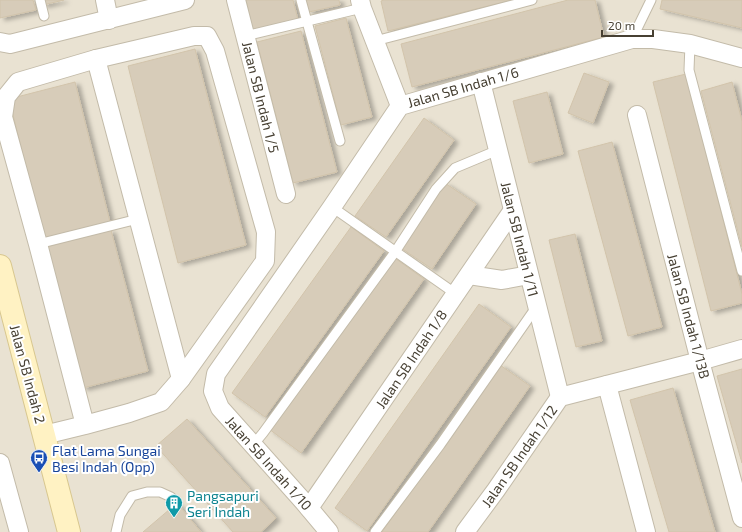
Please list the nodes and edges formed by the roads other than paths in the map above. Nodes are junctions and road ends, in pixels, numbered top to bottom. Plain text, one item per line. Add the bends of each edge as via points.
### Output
1 (40, 0) edge
2 (105, 0) edge
3 (236, 0) edge
4 (301, 0) edge
5 (532, 0) edge
6 (652, 0) edge
7 (174, 1) edge
8 (361, 4) edge
9 (44, 16) dead end
10 (109, 20) junction
11 (306, 21) junction
12 (245, 36) junction
13 (632, 39) junction
14 (375, 41) junction
15 (0, 42) edge
16 (690, 44) junction
17 (742, 58) edge
18 (96, 59) junction
19 (481, 82) junction
20 (400, 106) junction
21 (637, 114) dead end
22 (340, 141) dead end
23 (498, 150) junction
24 (286, 194) dead end
25 (332, 207) junction
26 (513, 210) junction
27 (138, 219) junction
28 (38, 244) junction
29 (395, 252) junction
30 (0, 266) edge
31 (742, 271) edge
32 (469, 275) junction
33 (529, 275) junction
34 (456, 294) junction
35 (537, 306) junction
36 (742, 349) edge
37 (700, 361) junction
38 (181, 379) junction
39 (607, 385) junction
40 (213, 391) joint
41 (560, 397) junction
42 (85, 425) junction
43 (44, 435) junction
44 (253, 446) junction
45 (0, 467) edge
46 (171, 497) dead end
47 (309, 508) junction
48 (742, 518) edge
49 (19, 532) edge
50 (69, 532) edge
51 (116, 532) edge
52 (329, 532) edge
53 (375, 532) edge
54 (465, 532) edge
55 (646, 532) edge

1 - 9 lane
2 - 10 street
3 - 12 street, Jalan SB Indah 1/5
4 - 11 lane
5 - 14 lane
6 - 13 lane
7 - 10 street
8 - 11 lane
8 - 14 street
10 - 15 street via 10,44
11 - 12 lane
11 - 22 lane
12 - 24 street, Jalan SB Indah 1/5
13 - 16 street, Jalan SB Indah 1/6
13 - 19 street, Jalan SB Indah 1/6
14 - 20 street
16 - 17 street, Jalan SB Indah 1/6
16 - 31 lane via 689,70
18 - 27 street
18 - 28 street via 18,82 6,97 3,117
18 - 38 street via 194,36 207,36 215,51 266,232 265,261
19 - 20 street, Jalan SB Indah 1/6
19 - 23 street, Jalan SB Indah 1/11
20 - 25 street, Jalan SB Indah 1/6
21 - 37 street, Jalan SB Indah 1/13B
23 - 26 street, Jalan SB Indah 1/11
23 - 29 lane via 455,168 436,189
25 - 29 lane
25 - 40 street, Jalan SB Indah 1/6 via 216,374
26 - 32 street, Jalan SB Indah 1/8
26 - 33 street, Jalan SB Indah 1/11
27 - 28 lane
27 - 38 street
28 - 42 street
29 - 34 lane
29 - 44 lane
30 - 43 street, Jalan SB Indah 2
32 - 33 street via 502,280
32 - 34 street, Jalan SB Indah 1/8
33 - 35 street, Jalan SB Indah 1/11
34 - 47 street, Jalan SB Indah 1/8
35 - 41 street, Jalan SB Indah 1/11
35 - 53 lane via 440,446
36 - 37 street, Jalan SB Indah 1/12
37 - 39 street, Jalan SB Indah 1/12
37 - 48 street, Jalan SB Indah 1/13B
38 - 42 street via 161,402
39 - 41 street, Jalan SB Indah 1/12
39 - 55 street
40 - 44 street, Jalan SB Indah 1/10 via 220,408
41 - 54 street, Jalan SB Indah 1/12
42 - 43 street
43 - 50 street, Jalan SB Indah 2
44 - 47 street, Jalan SB Indah 1/10
45 - 49 street
46 - 51 lane via 160,492 132,496 120,514
47 - 52 street, Jalan SB Indah 1/10

